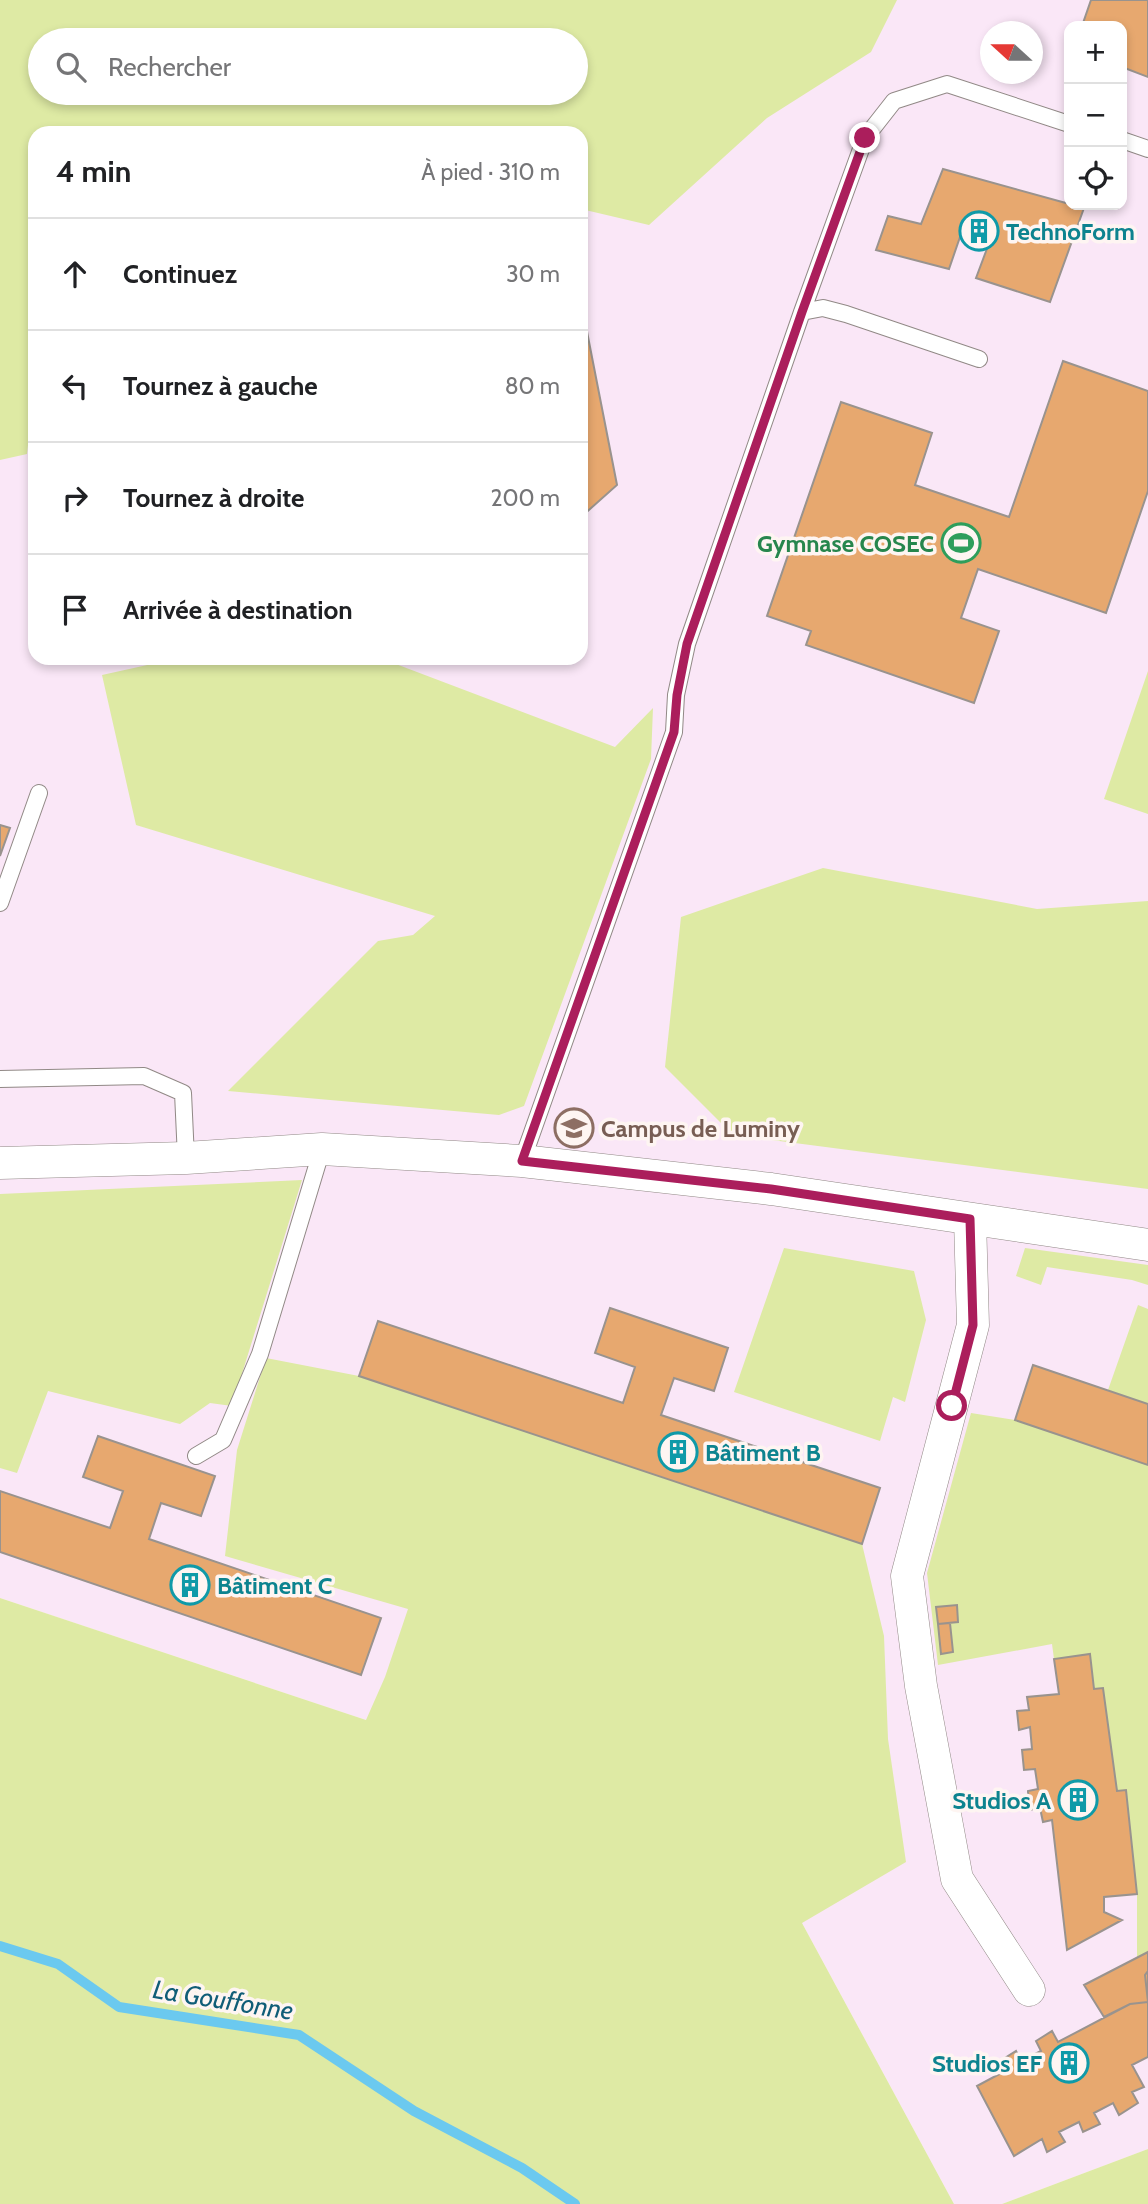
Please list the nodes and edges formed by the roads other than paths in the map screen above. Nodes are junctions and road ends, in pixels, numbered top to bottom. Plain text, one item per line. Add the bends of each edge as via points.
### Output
1 (1064, 122) edge
2 (1127, 142) edge
3 (1148, 149) edge
4 (802, 312) junction
5 (979, 359) dead end
6 (38, 793) dead end
7 (0, 903) edge
8 (0, 1079) edge
9 (322, 1149) junction
10 (186, 1158) junction
11 (522, 1161) junction
12 (0, 1163) edge
13 (970, 1219) junction
14 (1148, 1245) edge
15 (196, 1456) dead end
16 (1029, 1990) dead end

1 - 4 lane via 947,85 894,102 865,138
2 - 3 lane
4 - 5 lane via 823,308 846,314
4 - 11 lane via 687,644 674,732
6 - 7 lane
8 - 10 lane via 144,1076 183,1094
9 - 10 street
9 - 11 street
9 - 15 lane via 260,1354 223,1440
10 - 12 street
11 - 13 street via 771,1189
13 - 14 street
13 - 16 street via 973,1325 907,1576 921,1686 957,1879

